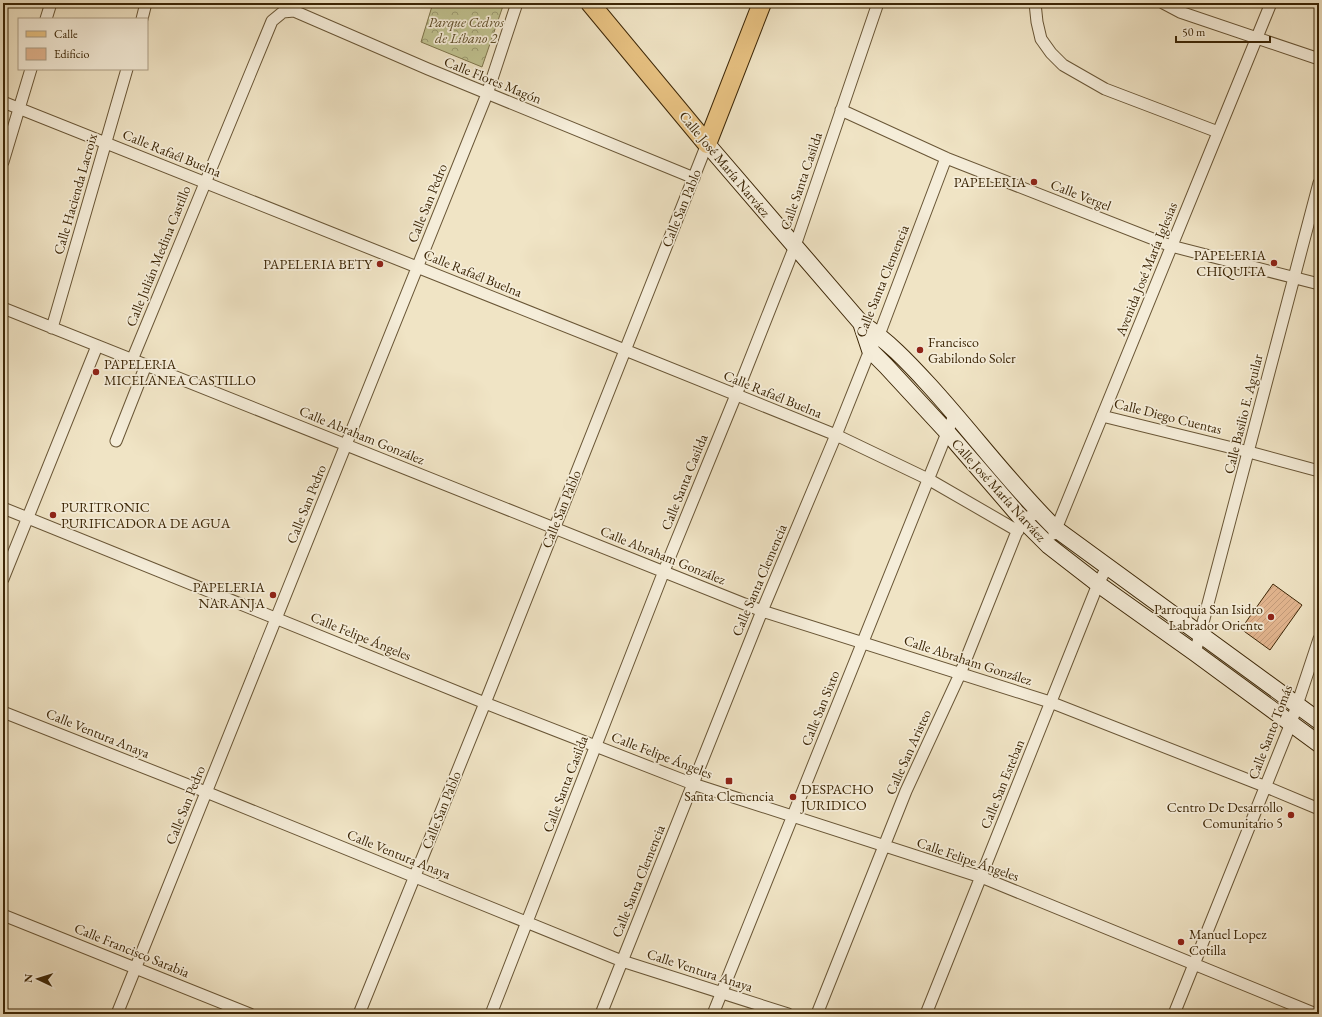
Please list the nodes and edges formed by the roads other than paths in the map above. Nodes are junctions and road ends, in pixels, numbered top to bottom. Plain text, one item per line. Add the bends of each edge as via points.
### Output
1 (51, 3) edge
2 (146, 3) edge
3 (517, 3) edge
4 (590, 3) edge
5 (762, 3) edge
6 (878, 3) edge
7 (1035, 3) edge
8 (1163, 3) edge
9 (1271, 3) edge
10 (282, 12) joint
11 (46, 18) edge
12 (142, 18) edge
13 (1256, 38) junction
14 (1319, 59) edge
15 (31, 70) edge
16 (127, 70) edge
17 (487, 94) junction
18 (3, 102) edge
19 (20, 108) junction
20 (841, 110) junction
21 (1218, 132) junction
22 (106, 143) junction
23 (707, 144) junction
24 (946, 158) junction
25 (3, 162) edge
26 (694, 178) junction
27 (204, 182) junction
28 (1319, 183) edge
29 (795, 246) junction
30 (1171, 246) junction
31 (417, 267) junction
32 (1294, 278) junction
33 (1319, 284) edge
34 (3, 308) edge
35 (861, 323) junction
36 (52, 328) junction
37 (879, 335) junction
38 (98, 346) junction
39 (625, 350) junction
40 (870, 350) junction
41 (132, 360) junction
42 (146, 365) junction
43 (736, 395) junction
44 (955, 413) junction
45 (1102, 416) junction
46 (947, 432) junction
47 (836, 436) junction
48 (116, 441) dead end
49 (346, 445) junction
50 (1249, 452) junction
51 (1319, 470) edge
52 (928, 479) junction
53 (3, 508) edge
54 (1039, 513) junction
55 (29, 519) junction
56 (1020, 525) junction
57 (554, 527) junction
58 (1056, 530) junction
59 (1049, 546) junction
60 (1107, 567) junction
61 (664, 572) junction
62 (3, 579) edge
63 (1098, 584) junction
64 (762, 611) junction
65 (276, 618) junction
66 (1201, 636) junction
67 (1319, 639) edge
68 (863, 643) junction
69 (1196, 653) junction
70 (1317, 653) edge
71 (960, 674) junction
72 (485, 702) junction
73 (1050, 702) junction
74 (1298, 705) junction
75 (3, 712) edge
76 (1319, 721) edge
77 (1291, 723) junction
78 (1319, 744) edge
79 (596, 745) junction
80 (693, 784) junction
81 (1264, 786) junction
82 (206, 792) junction
83 (1319, 810) edge
84 (793, 816) junction
85 (884, 846) junction
86 (414, 877) junction
87 (981, 877) junction
88 (3, 915) edge
89 (527, 922) junction
90 (622, 961) junction
91 (1194, 964) junction
92 (136, 968) junction
93 (721, 993) junction
94 (117, 1014) edge
95 (250, 1014) edge
96 (359, 1014) edge
97 (491, 1014) edge
98 (601, 1014) edge
99 (713, 1014) edge
100 (788, 1014) edge
101 (817, 1014) edge
102 (926, 1014) edge
103 (1174, 1014) edge
104 (1316, 1014) edge

1 - 11 street
2 - 12 street
3 - 17 street, Calle San Pedro
4 - 23 main road, Calle José María Narváez
5 - 23 main road, Calle San Pablo
6 - 20 street, Calle Santa Casilda
7 - 21 street via 1041,39 1050,53 1063,65 1105,89
8 - 13 street via 1180,12
9 - 13 street, Avenida José María Iglesias
10 - 17 street, Calle Flores Magón via 294,12
10 - 27 street, Calle Julián Medina Castillo via 272,21
13 - 14 street
13 - 21 street, Avenida José María Iglesias
15 - 19 street
16 - 22 street, Calle Hacienda Lacroix
17 - 26 street, Calle Flores Magón
17 - 31 street, Calle San Pedro
18 - 19 street, Calle Rafaél Buelna
19 - 22 street, Calle Rafaél Buelna
19 - 25 street
20 - 24 street, Calle Vergel
20 - 29 street, Calle Santa Casilda
21 - 30 street, Avenida José María Iglesias
22 - 27 street, Calle Rafaél Buelna
22 - 36 street, Calle Hacienda Lacroix
23 - 26 street, Calle San Pablo
23 - 29 street, Calle José María Narváez
24 - 30 street, Calle Vergel
24 - 37 street, Calle Santa Clemencia
26 - 39 street, Calle San Pablo
27 - 31 street, Calle Rafaél Buelna
27 - 41 street, Calle Julián Medina Castillo
28 - 32 street, Calle Basilio E. Aguilar
29 - 35 street, Calle José María Narváez
29 - 43 street, Calle Santa Casilda
30 - 32 street, Calle Vergel
30 - 45 street, Avenida José María Iglesias
31 - 39 street, Calle Rafaél Buelna
31 - 49 street, Calle San Pedro
32 - 33 street, Calle Vergel
32 - 50 street, Calle Basilio E. Aguilar
34 - 36 street, Calle Abraham González
35 - 37 street, Calle José María Narváez
35 - 40 street, Calle José María Narváez
36 - 38 street, Calle Abraham González
37 - 40 street, Calle Santa Clemencia
37 - 44 street, Calle José María Narváez
38 - 41 street, Calle Abraham González
38 - 55 street
39 - 43 street, Calle Rafaél Buelna
39 - 57 street, Calle San Pablo
40 - 46 street, Calle José María Narváez
40 - 47 street, Calle Santa Clemencia
41 - 42 street, Calle Abraham González
42 - 48 street
42 - 49 street, Calle Abraham González
43 - 47 street, Calle Rafaél Buelna
43 - 61 street, Calle Santa Casilda
44 - 46 street, Calle San Sixto
44 - 54 street, Calle José María Narváez
45 - 50 street, Calle Diego Cuentas
45 - 58 street, Avenida José María Iglesias
46 - 52 street, Calle San Sixto
46 - 56 street, Calle José María Narváez
47 - 52 street, Calle Rafaél Buelna
47 - 64 street, Calle Santa Clemencia
49 - 57 street, Calle Abraham González
49 - 65 street, Calle San Pedro
50 - 51 street, Calle Diego Cuentas
50 - 66 street, Calle Basilio E. Aguilar
52 - 56 street, Calle Rafaél Buelna
52 - 68 street, Calle San Sixto
53 - 55 street, Calle Felipe Ángeles
54 - 56 street
54 - 58 street, Calle José María Narváez
55 - 62 street
55 - 65 street, Calle Felipe Ángeles
56 - 59 street, Calle José María Narváez
56 - 71 street, Calle San Aristeo
57 - 61 street, Calle Abraham González
57 - 72 street, Calle San Pablo
58 - 59 street, Avenida José María Iglesias
58 - 60 street, Calle José María Narváez
59 - 63 street, Calle José María Narváez
60 - 63 street, Calle San Esteban
60 - 66 street, Calle José María Narváez
61 - 64 street, Calle Abraham González
61 - 79 street, Calle Santa Casilda
63 - 69 street, Calle José María Narváez
63 - 73 street, Calle San Esteban
64 - 68 street, Calle Abraham González
64 - 80 street, Calle Santa Clemencia
65 - 72 street, Calle Felipe Ángeles
65 - 82 street, Calle San Pedro
66 - 69 street, Calle Basilio E. Aguilar
66 - 74 street, Calle José María Narváez
67 - 70 street, Calle Santo Tomás
68 - 71 street, Calle Abraham González
68 - 84 street, Calle San Sixto
69 - 77 street, Calle José María Narváez
70 - 74 street, Calle Santo Tomás
71 - 73 street, Calle Abraham González
71 - 85 street, Calle San Aristeo via 906,791
72 - 79 street, Calle Felipe Ángeles
72 - 86 street, Calle San Pablo
73 - 81 street, Calle Abraham González
73 - 87 street, Calle San Esteban
74 - 76 street, Calle José María Narváez
74 - 77 street, Calle Santo Tomás
75 - 82 street, Calle Ventura Anaya
77 - 78 street, Calle José María Narváez
77 - 81 street, Calle Santo Tomás
79 - 80 street, Calle Felipe Ángeles
79 - 89 street, Calle Santa Casilda
80 - 84 street, Calle Felipe Ángeles
80 - 90 street, Calle Santa Clemencia
81 - 83 street, Calle Abraham González
81 - 91 street, Calle Santo Tomás
82 - 86 street, Calle Ventura Anaya
82 - 92 street, Calle San Pedro
84 - 85 street, Calle Felipe Ángeles
84 - 93 street, Calle San Sixto
85 - 87 street, Calle Felipe Ángeles
85 - 101 street, Calle San Aristeo
86 - 89 street, Calle Ventura Anaya
86 - 96 street, Calle San Pablo
87 - 91 street, Calle Felipe Ángeles
87 - 102 street, Calle San Esteban
88 - 92 street, Calle Francisco Sarabia
89 - 90 street, Calle Ventura Anaya
89 - 97 street, Calle Santa Casilda
90 - 93 street, Calle Ventura Anaya
90 - 98 street, Calle Santa Clemencia
91 - 103 street, Calle Santo Tomás
91 - 104 street, Calle Felipe Ángeles
92 - 94 street, Calle San Pedro
92 - 95 street, Calle Francisco Sarabia
93 - 99 street, Calle San Sixto
93 - 100 street, Calle Ventura Anaya

